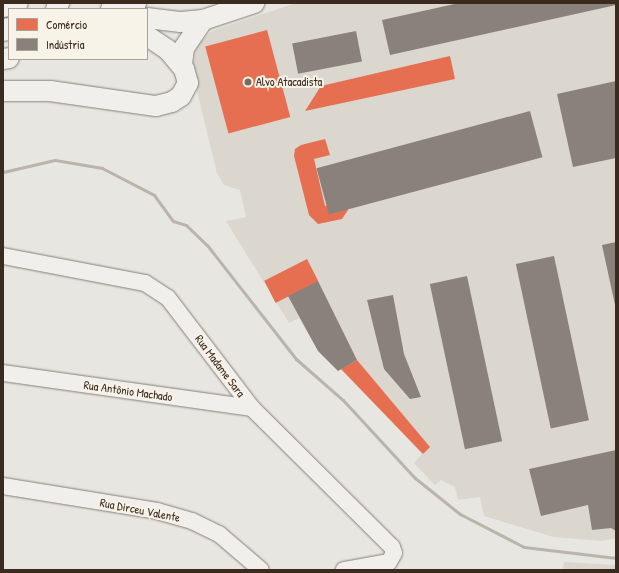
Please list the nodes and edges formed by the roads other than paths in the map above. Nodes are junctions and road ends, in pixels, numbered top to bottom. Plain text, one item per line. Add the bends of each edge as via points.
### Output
1 (17, 3) edge
2 (135, 3) edge
3 (254, 3) edge
4 (3, 6) edge
5 (118, 8) edge
6 (148, 18) edge
7 (203, 20) junction
8 (148, 37) edge
9 (182, 64) junction
10 (3, 91) edge
11 (3, 256) edge
12 (3, 373) edge
13 (252, 408) junction
14 (3, 486) edge
15 (261, 570) edge
16 (344, 570) edge

1 - 4 highway
2 - 5 highway
3 - 7 main road
6 - 7 main road via 181,22
7 - 9 main road via 184,48
8 - 9 main road
9 - 10 main road via 188,83 186,88 172,102 156,106 50,91
11 - 13 street, Rua Madame Sara via 145,283 168,298
12 - 13 street, Rua Antônio Machado
13 - 16 street, Rua Madame Sara via 384,537 394,553 389,562 379,566
14 - 15 street, Rua Dirceu Valente via 157,511 192,521 219,534

